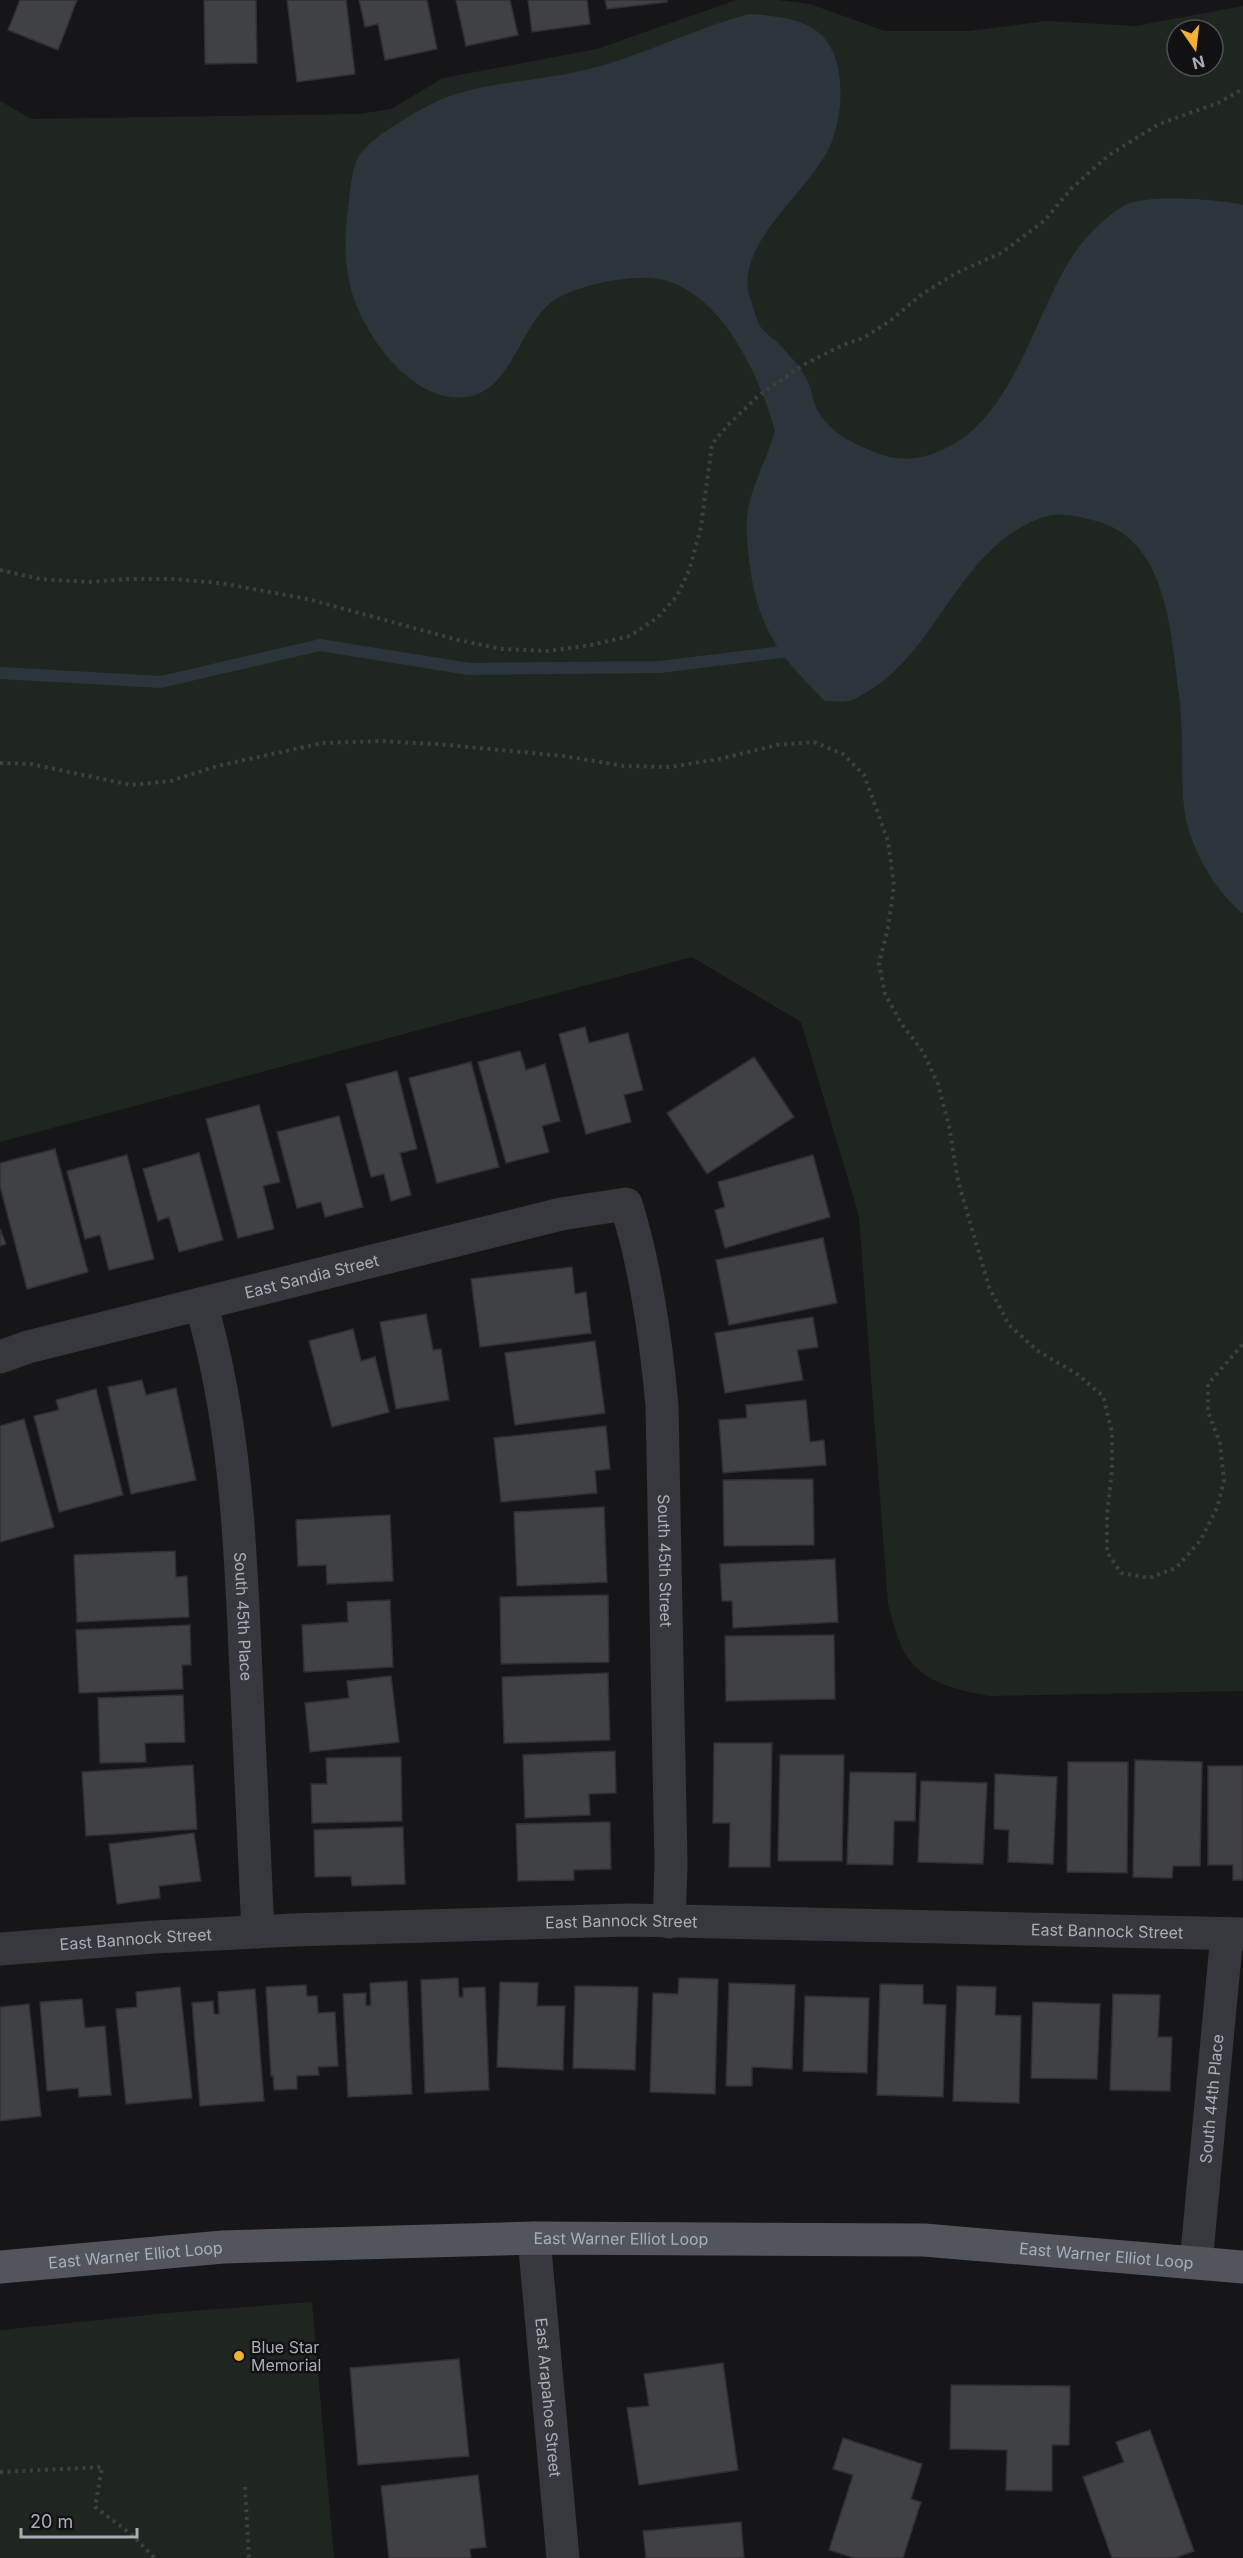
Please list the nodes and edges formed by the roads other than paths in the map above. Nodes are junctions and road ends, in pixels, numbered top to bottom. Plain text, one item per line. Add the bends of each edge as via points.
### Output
1 (626, 1204) joint
2 (201, 1304) junction
3 (0, 1356) edge
4 (669, 1922) junction
5 (258, 1932) junction
6 (1235, 1934) edge
7 (0, 1949) edge
8 (534, 2238) junction
9 (1196, 2263) junction
10 (0, 2267) edge
11 (1243, 2267) edge
12 (563, 2558) edge

1 - 2 street, East Sandia Street via 561,1214
1 - 4 street, South 45th Street via 658,1362 662,1406
2 - 3 street, East Sandia Street
2 - 5 street, South 45th Place via 228,1417 240,1531
4 - 5 street, East Bannock Street
4 - 6 street, East Bannock Street
5 - 7 street, East Bannock Street
6 - 9 street, South 44th Place
8 - 9 main road, East Warner Elliot Loop via 924,2240
8 - 10 main road, East Warner Elliot Loop via 223,2247
8 - 12 street, East Arapahoe Street
9 - 11 main road, East Warner Elliot Loop

